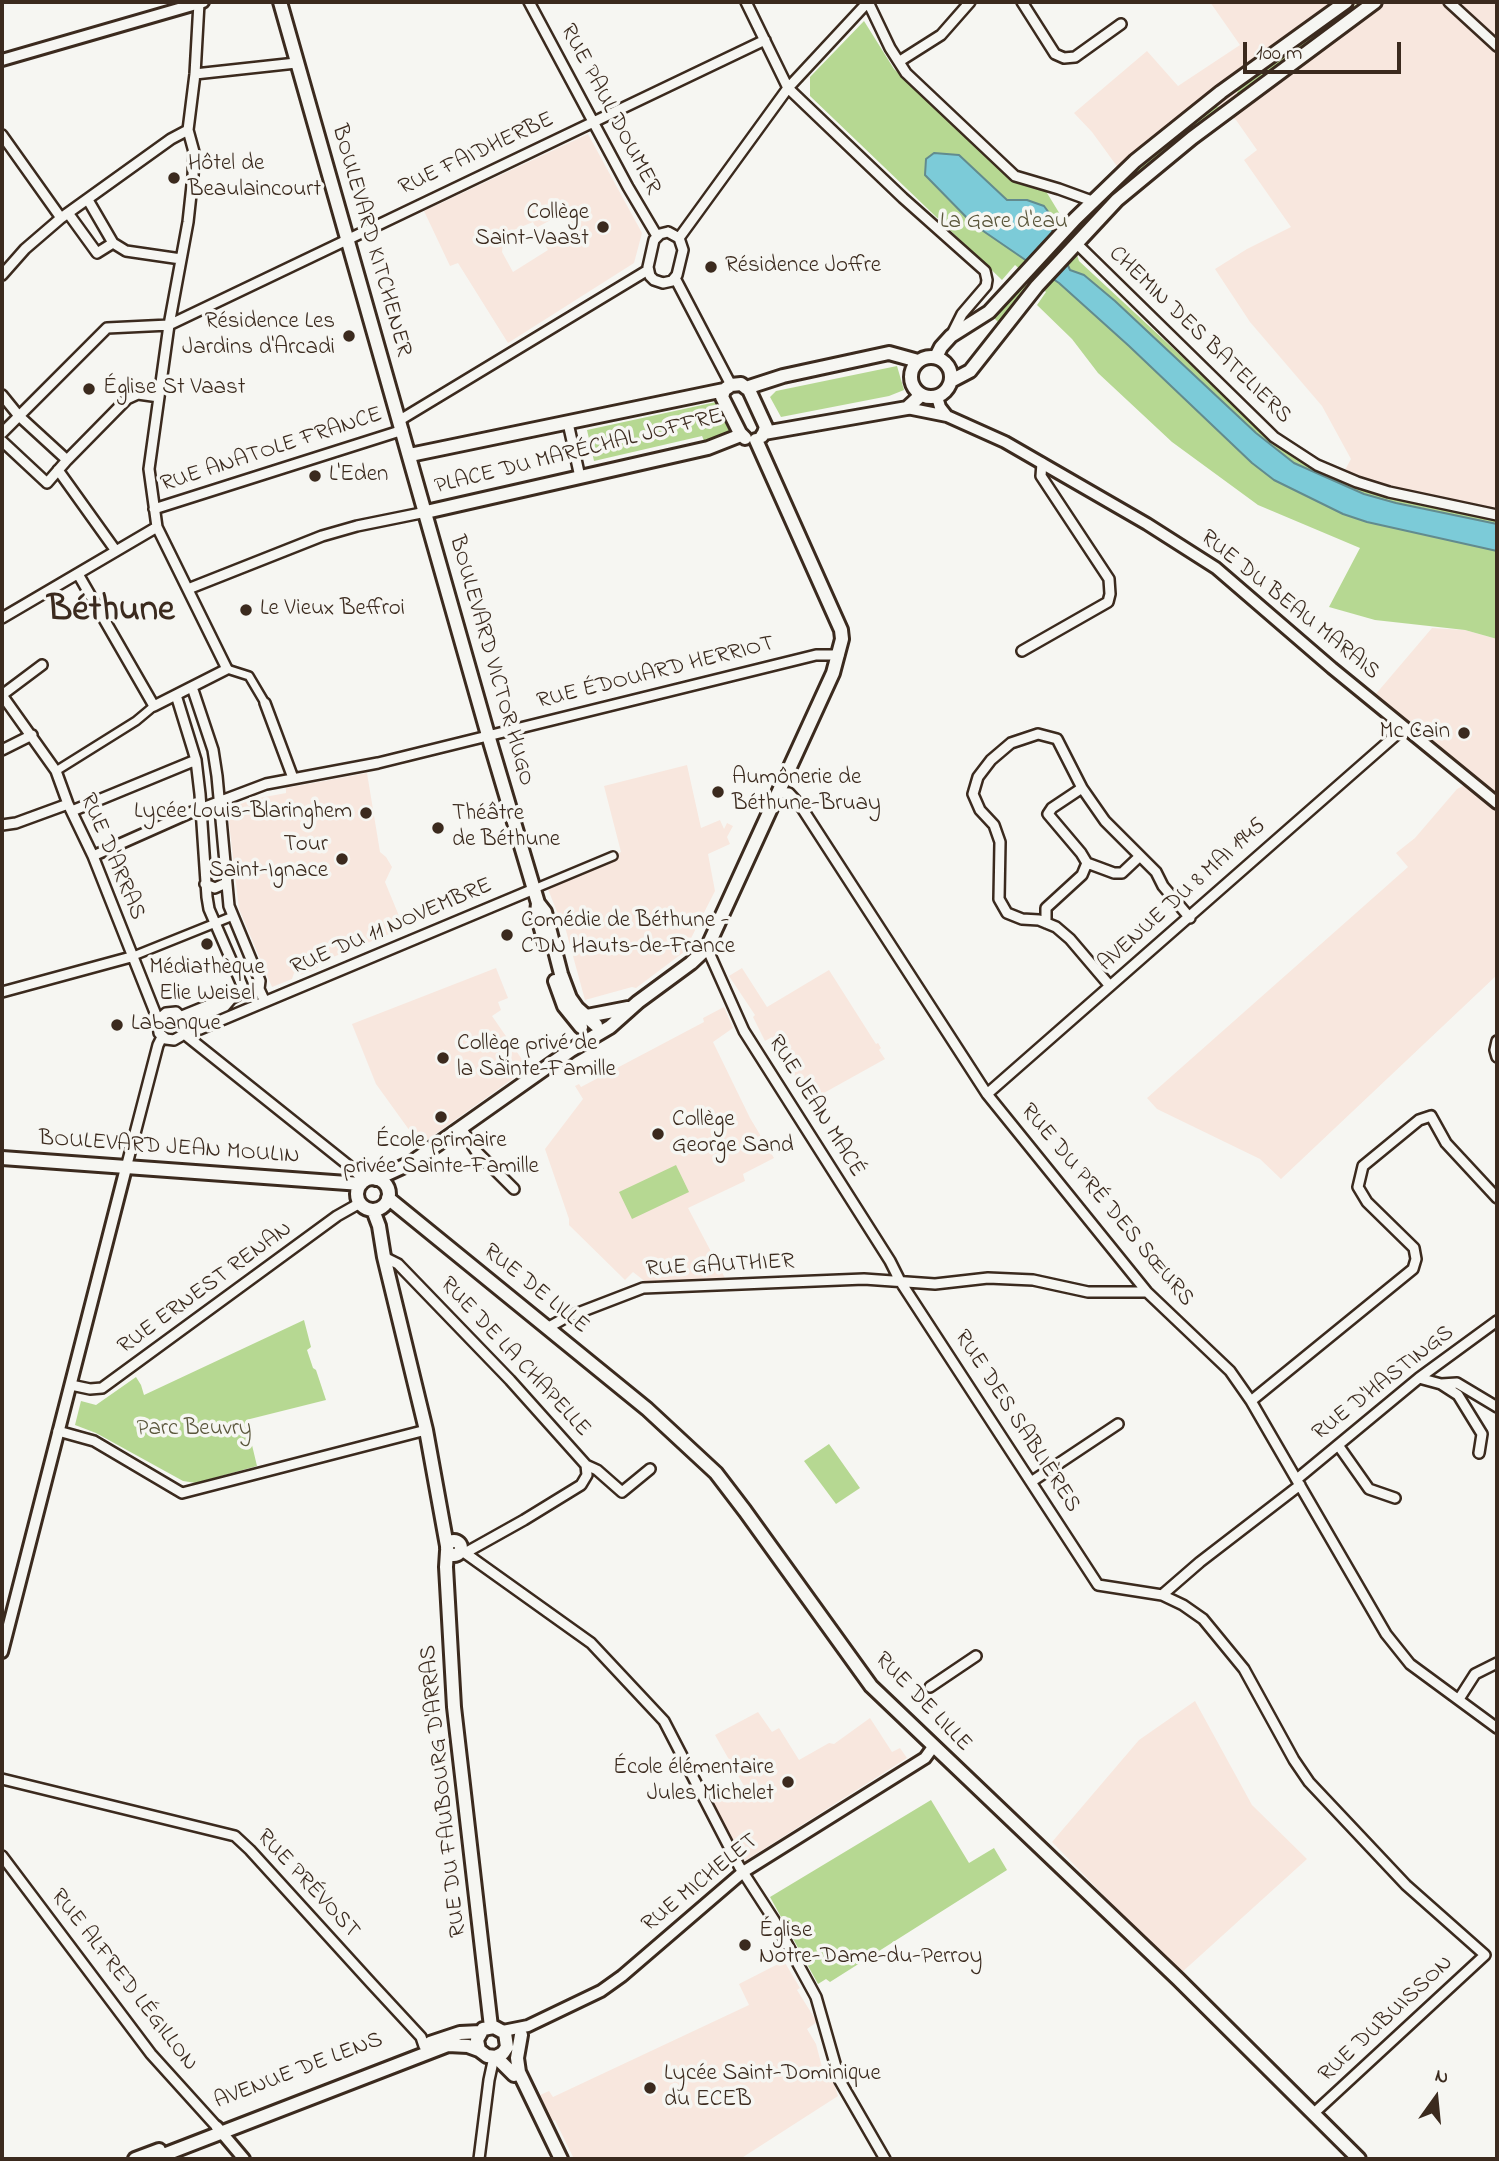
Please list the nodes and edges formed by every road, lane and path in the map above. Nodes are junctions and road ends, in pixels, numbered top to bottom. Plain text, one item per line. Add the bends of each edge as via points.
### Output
1 (201, 2) edge
2 (279, 2) edge
3 (529, 2) edge
4 (746, 2) edge
5 (868, 2) edge
6 (970, 2) edge
7 (1022, 2) edge
8 (1346, 2) edge
9 (1375, 2) edge
10 (1450, 2) edge
11 (1121, 24) dead end
12 (765, 40) junction
13 (1497, 46) edge
14 (2, 60) edge
15 (900, 61) junction
16 (296, 63) junction
17 (195, 74) junction
18 (788, 88) junction
19 (592, 121) junction
20 (188, 130) junction
21 (2, 135) edge
22 (88, 200) junction
23 (1092, 201) junction
24 (64, 216) junction
25 (657, 236) junction
26 (346, 238) junction
27 (679, 238) junction
28 (113, 243) junction
29 (1073, 247) junction
30 (181, 259) junction
31 (648, 270) junction
32 (2, 275) edge
33 (675, 278) junction
34 (169, 325) junction
35 (951, 336) junction
36 (936, 358) junction
37 (918, 361) junction
38 (951, 381) junction
39 (728, 387) junction
40 (746, 388) junction
41 (2, 395) edge
42 (921, 395) junction
43 (159, 397) junction
44 (937, 397) junction
45 (907, 408) junction
46 (19, 416) junction
47 (947, 416) junction
48 (568, 422) junction
49 (402, 425) junction
50 (2, 433) edge
51 (741, 435) junction
52 (760, 437) junction
53 (2, 441) edge
54 (410, 455) junction
55 (67, 460) junction
56 (1042, 463) junction
57 (58, 470) junction
58 (580, 477) junction
59 (154, 509) junction
60 (426, 512) junction
61 (1497, 515) edge
62 (157, 527) junction
63 (116, 551) junction
64 (78, 574) junction
65 (188, 589) junction
66 (2, 618) edge
67 (1023, 651) dead end
68 (839, 655) junction
69 (41, 665) dead end
70 (227, 669) junction
71 (192, 687) junction
72 (2, 695) edge
73 (176, 695) junction
74 (265, 703) joint
75 (154, 706) junction
76 (1404, 728) junction
77 (32, 735) junction
78 (488, 735) junction
79 (2, 750) edge
80 (195, 760) junction
81 (56, 771) junction
82 (293, 778) junction
83 (1082, 788) junction
84 (778, 792) junction
85 (219, 803) junction
86 (1497, 803) edge
87 (70, 807) junction
88 (200, 810) junction
89 (2, 825) edge
90 (93, 856) junction
91 (613, 856) dead end
92 (1140, 856) junction
93 (1087, 863) junction
94 (226, 883) junction
95 (205, 884) junction
96 (534, 889) junction
97 (233, 916) junction
98 (1189, 918) junction
99 (216, 923) junction
100 (1046, 923) junction
101 (707, 948) junction
102 (131, 957) junction
103 (1110, 986) junction
104 (2, 992) edge
105 (265, 1002) junction
106 (636, 1004) junction
107 (158, 1020) junction
108 (184, 1026) junction
109 (589, 1028) junction
110 (162, 1037) junction
111 (1497, 1041) edge
112 (1497, 1057) edge
113 (987, 1094) junction
114 (461, 1128) junction
115 (2, 1158) edge
116 (126, 1168) junction
117 (399, 1170) junction
118 (367, 1181) junction
119 (333, 1182) junction
120 (514, 1189) dead end
121 (1497, 1198) edge
122 (359, 1200) junction
123 (383, 1203) junction
124 (384, 1256) junction
125 (900, 1282) junction
126 (1147, 1292) junction
127 (1497, 1321) edge
128 (549, 1327) junction
129 (1419, 1378) junction
130 (1441, 1384) junction
131 (71, 1385) junction
132 (1251, 1401) junction
133 (1497, 1407) edge
134 (1118, 1424) dead end
135 (426, 1430) junction
136 (58, 1431) junction
137 (1338, 1445) junction
138 (1479, 1453) dead end
139 (586, 1465) junction
140 (650, 1469) dead end
141 (1031, 1482) junction
142 (1298, 1482) junction
143 (1395, 1498) dead end
144 (455, 1548) junction
145 (1162, 1595) junction
146 (2, 1652) edge
147 (976, 1656) dead end
148 (1497, 1663) edge
149 (930, 1687) dead end
150 (1459, 1699) junction
151 (1497, 1728) edge
152 (933, 1747) junction
153 (2, 1779) edge
154 (2, 1856) edge
155 (743, 1871) junction
156 (492, 2030) junction
157 (524, 2030) junction
158 (424, 2046) junction
159 (507, 2046) junction
160 (489, 2055) junction
161 (514, 2076) junction
162 (1314, 2113) junction
163 (219, 2130) junction
164 (135, 2159) edge
165 (153, 2159) edge
166 (244, 2159) edge
167 (479, 2159) edge
168 (554, 2159) edge
169 (561, 2159) edge
170 (885, 2159) edge
171 (1359, 2159) edge

1 - 14 street
1 - 17 street
2 - 16 main road, BOULEVARD KITCHENER
3 - 19 street, RUE PAUL DOUMER
4 - 12 street
5 - 15 street
5 - 18 street
6 - 15 street via 941,35
7 - 11 street via 1055,54 1064,58 1075,57
8 - 23 main road via 1192,115
9 - 29 main road via 1192,138 1117,200
10 - 13 street
12 - 18 street
12 - 19 street, RUE FAIDHERBE
15 - 23 street via 906,74 1015,176
16 - 17 street
16 - 26 main road, BOULEVARD KITCHENER
17 - 20 street
18 - 27 street
18 - 35 street via 985,271 986,286 962,314
19 - 25 street, RUE PAUL DOUMER
19 - 26 street, RUE FAIDHERBE
20 - 22 street
20 - 30 street via 194,164
21 - 24 street
22 - 24 street
22 - 28 street
23 - 35 main road via 989,312
24 - 28 street via 97,253
24 - 32 street via 24,249
25 - 27 street via 668,232
25 - 31 street
26 - 34 street, RUE FAIDHERBE
26 - 49 main road, BOULEVARD KITCHENER
27 - 33 street via 683,250
28 - 30 street via 126,251
29 - 38 main road via 970,371
29 - 61 street, CHEMIN DES BATELIERS via 1274,437 1317,465 1389,492
30 - 34 street
31 - 33 street via 654,280 663,283
31 - 49 street, RUE ANATOLE FRANCE
33 - 39 street
34 - 43 street
34 - 46 street via 107,328
35 - 36 main road
36 - 37 main road
36 - 38 main road via 949,369
37 - 40 main road, PLACE DU MARÉCHAL JOFFRE via 889,353
37 - 42 main road via 911,370 911,382
38 - 44 main road
39 - 40 main road via 741,384
39 - 48 main road, PLACE DU MARÉCHAL JOFFRE
39 - 51 main road via 722,397
40 - 52 main road via 766,427
41 - 46 street
42 - 44 main road
42 - 45 main road
43 - 55 street via 138,394 127,399
43 - 59 street via 149,469
44 - 47 street
45 - 47 street, RUE DU BEAU MARAIS
45 - 52 main road
46 - 50 street
46 - 55 street
47 - 56 street, RUE DU BEAU MARAIS
48 - 54 main road, PLACE DU MARÉCHAL JOFFRE
48 - 58 street
49 - 54 main road, BOULEVARD VICTOR HUGO
49 - 59 street, RUE ANATOLE FRANCE
51 - 52 main road via 750,440
51 - 58 main road, PLACE DU MARÉCHAL JOFFRE via 715,446
52 - 68 main road via 841,630
53 - 57 street via 47,482
54 - 60 main road, BOULEVARD VICTOR HUGO
55 - 57 street
56 - 67 street via 1041,476 1109,579 1111,594 1108,601
56 - 76 street, RUE DU BEAU MARAIS via 1216,568
57 - 63 street
58 - 60 main road, PLACE DU MARÉCHAL JOFFRE
59 - 62 street
60 - 65 street via 322,536
60 - 78 main road, BOULEVARD VICTOR HUGO
62 - 63 street
62 - 65 street
63 - 64 street
64 - 66 street
64 - 75 street
65 - 70 street
68 - 78 street, RUE ÉDOUARD HERRIOT via 816,655
68 - 84 main road
69 - 72 street
70 - 71 street
70 - 74 street via 249,676
71 - 73 street
71 - 85 street via 213,750
72 - 77 street, RUE D'ARRAS
73 - 75 street
73 - 80 street
74 - 82 street
75 - 81 street
76 - 86 street, RUE DU BEAU MARAIS
76 - 98 street, AVENUE DU 8 MAI 1945
77 - 79 street
77 - 81 street, RUE D'ARRAS
78 - 82 street, RUE ÉDOUARD HERRIOT via 378,763
78 - 96 main road, BOULEVARD VICTOR HUGO
80 - 87 street
80 - 88 street
81 - 87 street, RUE D'ARRAS
82 - 85 street, RUE ÉDOUARD HERRIOT
83 - 92 street via 1105,821
83 - 93 street via 1048,814
83 - 100 street via 1057,739 1038,734 1011,743 991,760 978,777 973,794 980,810 995,825 1000,842 999,899 1007,913
84 - 101 main road
84 - 113 street, RUE DU PRÉ DES SŒURS via 789,793 800,805
85 - 88 street, RUE ÉDOUARD HERRIOT
85 - 94 street
87 - 89 street
87 - 90 street, RUE D'ARRAS
88 - 90 street, RUE ÉDOUARD HERRIOT
88 - 95 street
90 - 102 street, RUE D'ARRAS
91 - 96 street
92 - 93 street via 1122,873
92 - 98 street
93 - 100 street via 1082,875 1046,908
94 - 95 street via 215,888
94 - 97 street
95 - 99 street
96 - 105 street, RUE DU 11 NOVEMBRE
96 - 109 main road, BOULEVARD VICTOR HUGO via 570,998
97 - 99 street
97 - 105 street
98 - 103 street, AVENUE DU 8 MAI 1945
99 - 102 street
99 - 108 street via 241,990
100 - 103 street via 1070,939
101 - 106 main road
101 - 125 street, RUE JEAN MACÉ via 744,1031
102 - 104 street
102 - 107 street, RUE D'ARRAS
103 - 113 street, AVENUE DU 8 MAI 1945
105 - 108 street, RUE DU 11 NOVEMBRE via 200,1029
106 - 109 main road
106 - 109 main road via 610,1027
107 - 108 street via 171,1012
107 - 110 street
108 - 110 street via 174,1040
108 - 118 street
109 - 114 main road via 571,1050
110 - 116 street
111 - 112 street
113 - 126 street, RUE DU PRÉ DES SŒURS
114 - 117 main road
114 - 120 street via 476,1152
115 - 116 main road, BOULEVARD JEAN MOULIN
116 - 119 main road, BOULEVARD JEAN MOULIN
116 - 131 street
117 - 118 main road
117 - 123 main road
118 - 119 main road, BOULEVARD JEAN MOULIN
118 - 122 main road
118 - 123 main road via 386,1185
119 - 122 main road, BOULEVARD JEAN MOULIN
121 - 132 street via 1446,1143 1431,1116 1419,1120 1372,1158 1363,1166 1358,1187 1367,1202 1414,1248 1413,1269
122 - 123 main road, BOULEVARD JEAN MOULIN via 367,1209
122 - 131 street, RUE ERNEST RENAN via 102,1388
123 - 124 main road via 379,1226
123 - 128 main road, RUE DE LILLE via 406,1213
124 - 135 main road
124 - 139 street, RUE DE LA CHAPELLE via 408,1273
125 - 126 street, RUE GAUTHIER via 935,1284 988,1278 1033,1280 1088,1292
125 - 128 street, RUE GAUTHIER via 864,1279 643,1288
125 - 141 street, RUE DES SABLIÈRES
126 - 132 street, RUE DU PRÉ DES SŒURS via 1230,1371
127 - 129 street, RUE D'HASTINGS
128 - 152 main road, RUE DE LILLE via 716,1473 871,1686
129 - 130 street
129 - 137 street, RUE D'HASTINGS
130 - 133 street via 1457,1383
130 - 138 street via 1458,1395 1482,1434
131 - 136 street
132 - 142 street, RUE DU PRÉ DES SŒURS
134 - 141 street
135 - 136 street via 181,1493 94,1441
135 - 144 main road via 443,1520
136 - 146 street
137 - 142 street, RUE D'HASTINGS
137 - 143 street via 1369,1489
139 - 140 street via 622,1492
139 - 144 street, RUE DE LA CHAPELLE via 582,1485 525,1520
141 - 145 street, RUE DES SABLIÈRES via 1098,1585
142 - 145 street, RUE D'HASTINGS
142 - 150 street, RUE DU PRÉ DES SŒURS via 1386,1634 1410,1664
144 - 155 street via 591,1643 656,1712
144 - 156 main road, RUE DU FAUBOURG D'ARRAS via 446,1580 455,1718
145 - 162 street, RUE DUBUISSON via 1203,1619 1231,1650 1310,1783 1406,1885 1485,1955
147 - 149 street
148 - 150 street via 1475,1674
150 - 151 street, RUE DU PRÉ DES SŒURS
152 - 155 street, RUE MICHELET via 922,1760
152 - 162 main road, RUE DE LILLE
153 - 158 street, RUE PRÉVOST via 234,1836 421,2037
154 - 163 street, RUE ALFRED LÉGILLON via 151,2054
155 - 157 street, RUE MICHELET via 622,1976
155 - 170 street via 816,1997 840,2081
156 - 157 street, RUE MICHELET
156 - 158 main road, AVENUE DE LENS via 460,2033
156 - 159 main road
156 - 160 main road via 477,2042
157 - 159 street, RUE MICHELET
157 - 169 main road via 517,2058 519,2072
158 - 163 main road, AVENUE DE LENS
159 - 160 main road via 503,2053
159 - 161 main road
160 - 161 main road
160 - 163 main road, AVENUE DE LENS via 448,2045
160 - 167 street
161 - 168 main road
162 - 171 main road, RUE DE LILLE
163 - 164 main road, AVENUE DE LENS
163 - 165 main road, AVENUE DE LENS
163 - 166 street

